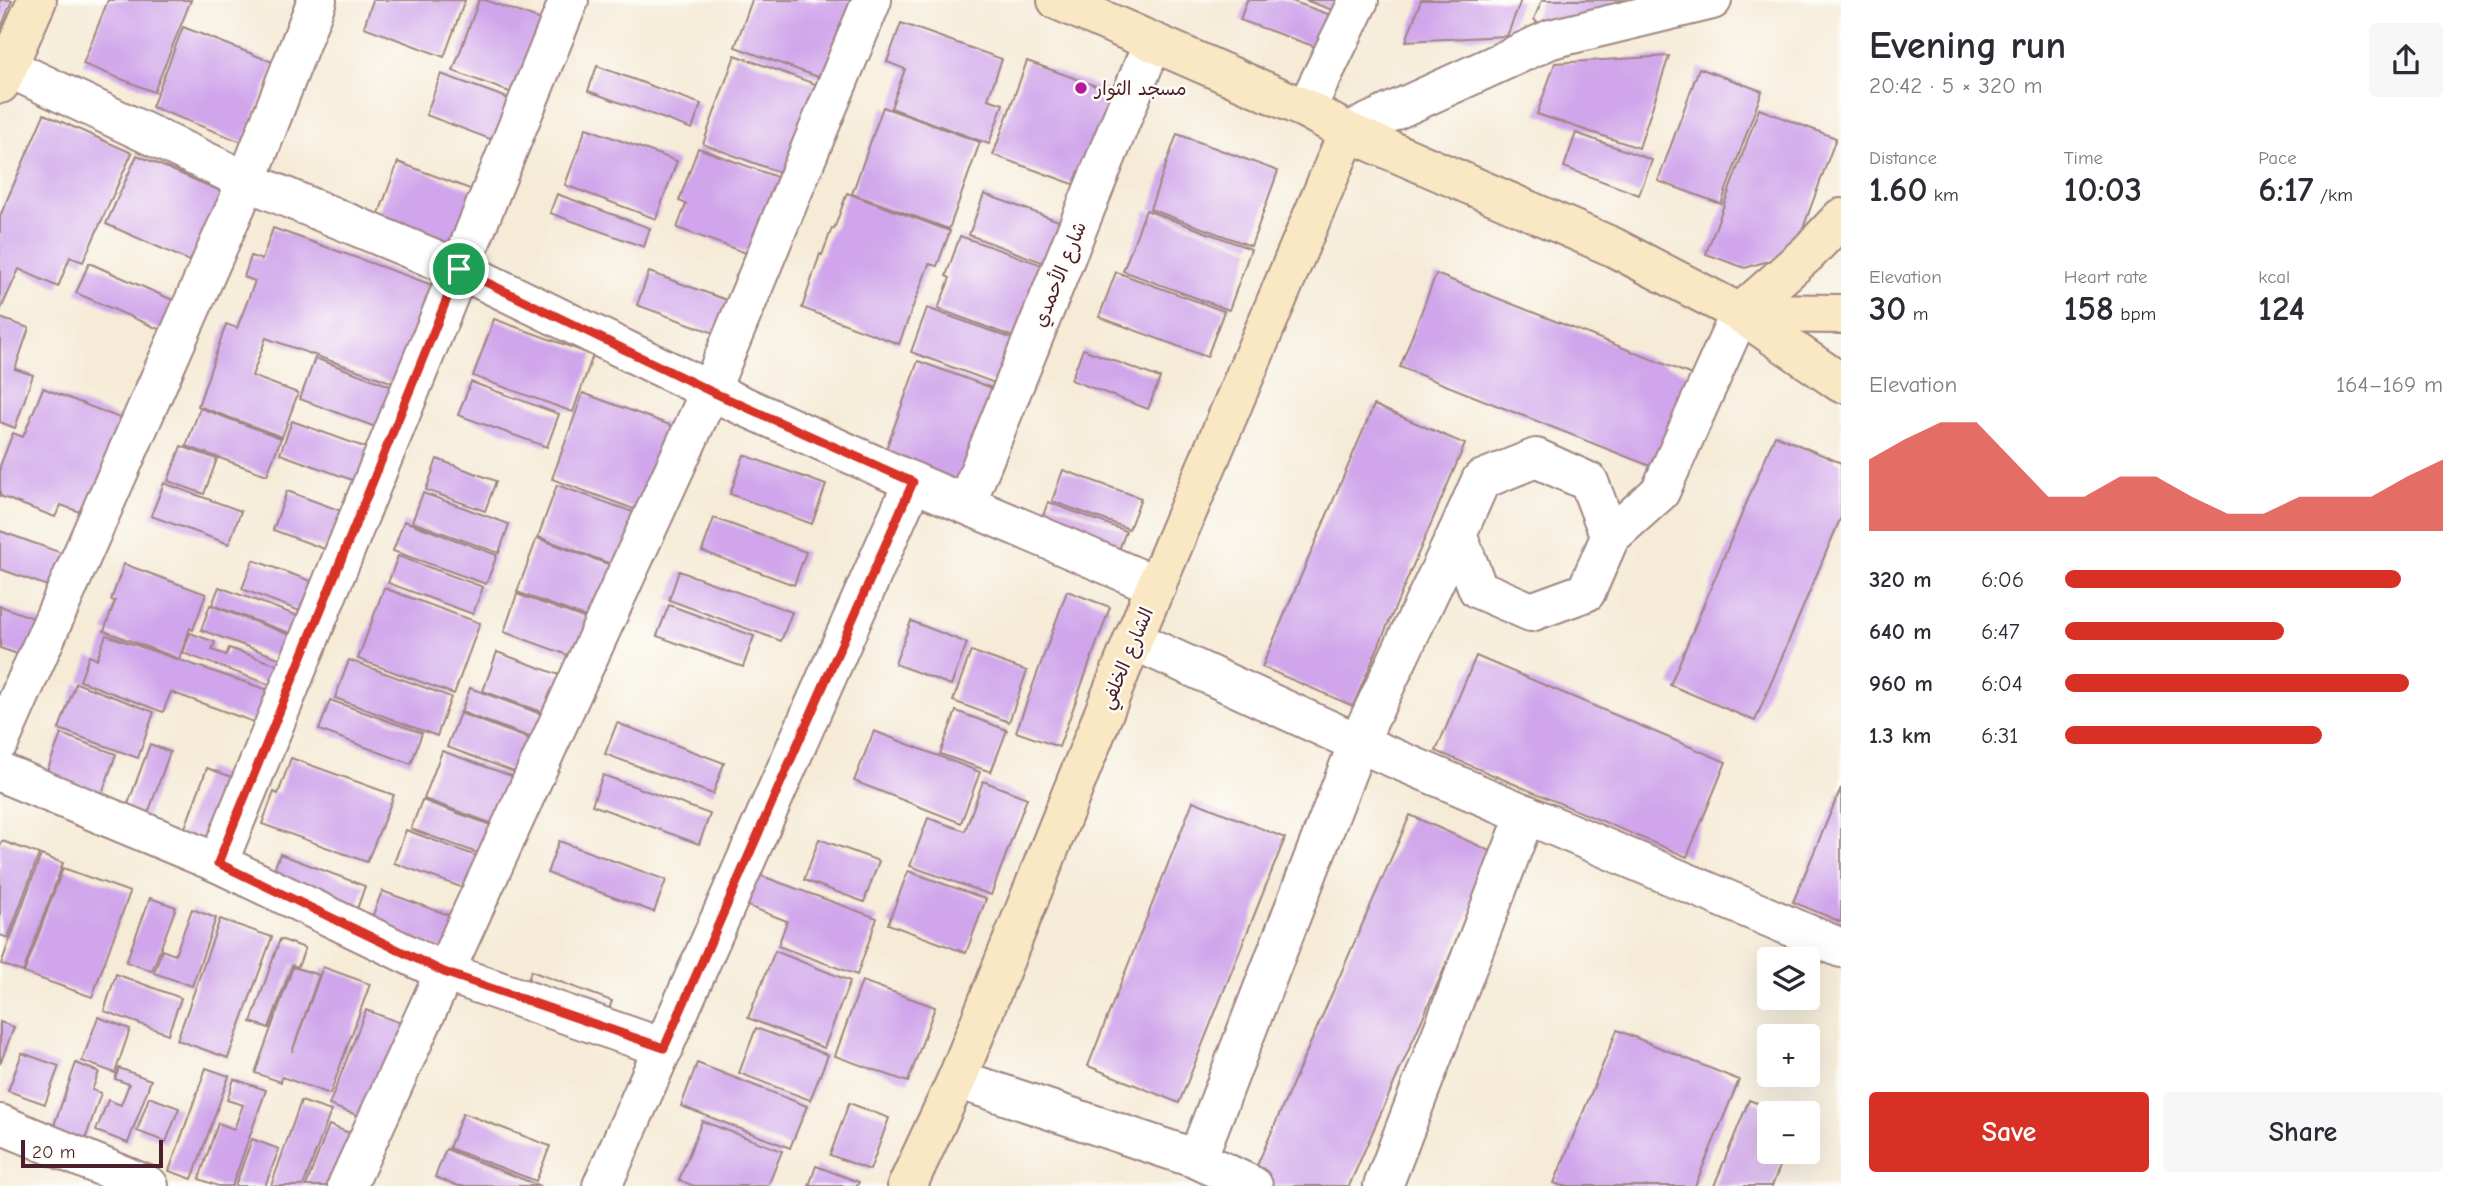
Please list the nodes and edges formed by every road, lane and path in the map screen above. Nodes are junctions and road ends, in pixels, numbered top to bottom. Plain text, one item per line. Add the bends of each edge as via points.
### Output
1 (37, 0) edge
2 (317, 0) edge
3 (569, 0) edge
4 (872, 0) edge
5 (1057, 0) edge
6 (1359, 0) edge
7 (1712, 0) edge
8 (1152, 44) junction
9 (4, 76) edge
10 (1306, 109) junction
11 (1348, 132) junction
12 (247, 181) junction
13 (1841, 218) edge
14 (459, 269) junction
15 (1740, 313) junction
16 (1841, 314) edge
17 (1841, 383) edge
18 (710, 391) junction
19 (913, 482) junction
20 (965, 504) junction
21 (1457, 534) junction
22 (1610, 537) junction
23 (1157, 586) junction
24 (1133, 640) junction
25 (0, 741) edge
26 (1358, 743) junction
27 (0, 772) edge
28 (1526, 814) junction
29 (218, 863) junction
30 (1841, 948) edge
31 (444, 972) junction
32 (664, 1048) junction
33 (957, 1079) junction
34 (0, 1124) edge
35 (1197, 1159) junction
36 (149, 1186) edge
37 (347, 1186) edge
38 (602, 1186) edge
39 (907, 1186) edge
40 (1253, 1186) edge
41 (1383, 1186) edge

1 - 9 street
2 - 12 street
3 - 14 street
4 - 18 street
5 - 8 street
6 - 10 street
7 - 11 street via 1552,39
8 - 10 street
8 - 20 street, شارع الأحمدي
9 - 12 street
10 - 11 street
11 - 15 street via 1613,247
11 - 23 street, الشارع الخلفي
12 - 14 street
12 - 25 street
13 - 15 street
14 - 18 street
14 - 29 street
15 - 16 street
15 - 17 street
15 - 22 street via 1660,492
18 - 19 street
18 - 31 street
19 - 20 street
19 - 32 street
20 - 23 street
21 - 22 street via 1478,589 1531,612 1586,592
21 - 22 street via 1481,480 1536,458 1589,482
21 - 26 street
23 - 24 street, الشارع الخلفي
24 - 26 street
24 - 33 street, الشارع الخلفي
26 - 28 street
26 - 35 street
27 - 29 street
28 - 30 street
28 - 41 street
29 - 31 street
31 - 32 street
31 - 37 street
32 - 38 street
33 - 35 street
33 - 39 street, الشارع الخلفي
34 - 36 street
35 - 40 street

